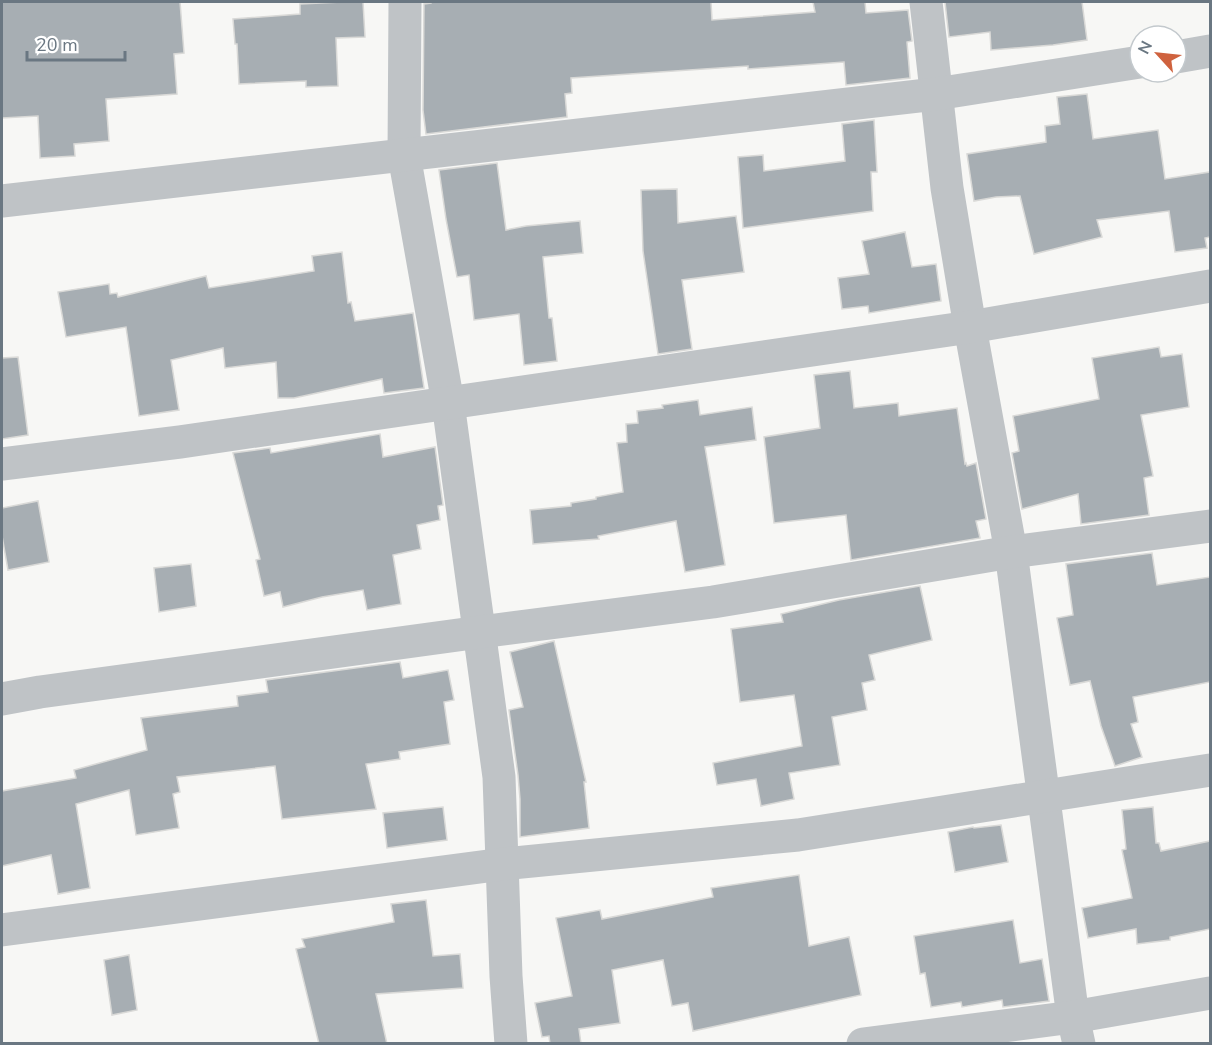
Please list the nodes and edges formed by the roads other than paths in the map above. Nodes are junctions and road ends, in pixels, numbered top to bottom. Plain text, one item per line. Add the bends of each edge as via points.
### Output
1 (405, 2) edge
2 (926, 2) edge
3 (1210, 51) edge
4 (1188, 55) edge
5 (1128, 64) edge
6 (936, 94) junction
7 (404, 155) junction
8 (2, 201) edge
9 (1210, 286) edge
10 (970, 327) junction
11 (448, 403) junction
12 (2, 464) edge
13 (1210, 526) edge
14 (1011, 552) junction
15 (480, 632) junction
16 (2, 699) edge
17 (1210, 770) edge
18 (1043, 797) junction
19 (503, 864) junction
20 (2, 930) edge
21 (1210, 993) edge
22 (1076, 1030) edge
23 (511, 1044) edge
24 (863, 1044) edge

1 - 7 street
2 - 6 street
3 - 4 street
5 - 6 street
6 - 7 street
6 - 10 street
7 - 8 street
7 - 11 street
9 - 10 street
10 - 11 street
10 - 14 street
11 - 12 street
11 - 15 street
13 - 14 street
14 - 15 street via 712,602
14 - 18 street
15 - 16 street
15 - 19 street via 499,777
17 - 18 street
18 - 19 street via 798,835
18 - 22 street
19 - 20 street
19 - 23 street
21 - 22 street
22 - 24 street

